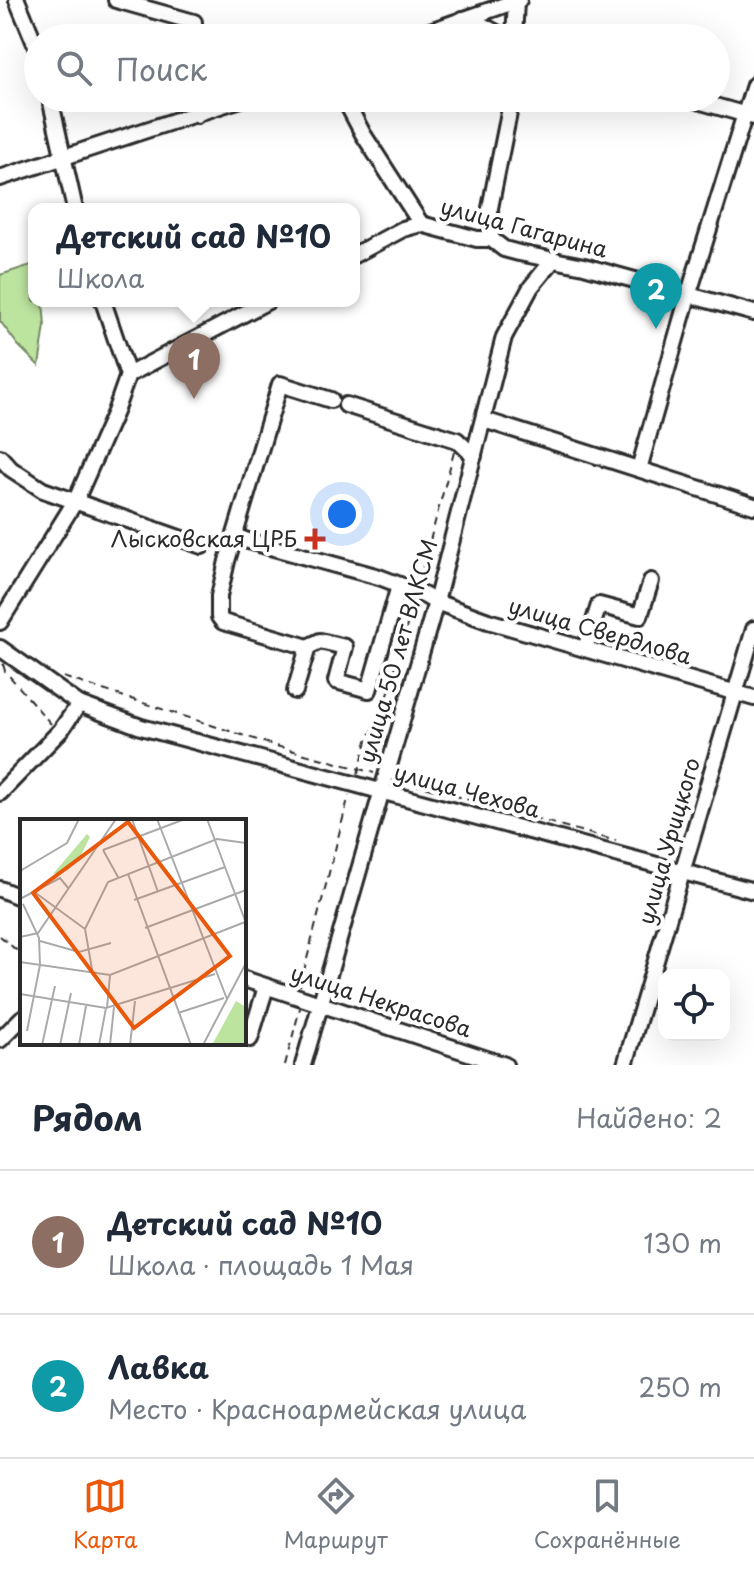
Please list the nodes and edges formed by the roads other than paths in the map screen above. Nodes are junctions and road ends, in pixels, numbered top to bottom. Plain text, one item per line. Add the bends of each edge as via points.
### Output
1 (17, 0) edge
2 (116, 0) edge
3 (518, 0) edge
4 (462, 19) junction
5 (27, 24) edge
6 (194, 24) edge
7 (448, 24) edge
8 (480, 24) edge
9 (515, 24) edge
10 (754, 85) edge
11 (53, 112) edge
12 (196, 112) edge
13 (205, 112) edge
14 (351, 112) edge
15 (509, 112) edge
16 (197, 115) junction
17 (749, 116) edge
18 (62, 158) junction
19 (0, 178) edge
20 (73, 203) edge
21 (421, 224) junction
22 (491, 239) junction
23 (360, 252) edge
24 (554, 259) junction
25 (688, 296) junction
26 (105, 307) edge
27 (257, 307) edge
28 (754, 313) edge
29 (128, 375) junction
30 (484, 420) junction
31 (474, 456) junction
32 (0, 457) edge
33 (639, 469) junction
34 (76, 500) junction
35 (754, 506) edge
36 (234, 537) junction
37 (202, 546) dead end
38 (651, 581) dead end
39 (399, 586) junction
40 (436, 602) junction
41 (0, 622) edge
42 (754, 629) edge
43 (308, 647) junction
44 (585, 649) junction
45 (2, 650) edge
46 (295, 691) dead end
47 (735, 693) junction
48 (754, 698) edge
49 (79, 704) junction
50 (383, 783) junction
51 (0, 793) edge
52 (683, 870) junction
53 (0, 889) edge
54 (754, 891) edge
55 (20, 897) edge
56 (246, 980) edge
57 (266, 987) junction
58 (320, 1004) junction
59 (20, 1020) edge
60 (250, 1039) dead end
61 (0, 1040) edge
62 (303, 1065) edge
63 (505, 1065) edge
64 (625, 1065) edge

1 - 5 street
2 - 6 street
3 - 4 street
3 - 9 street
4 - 7 street
4 - 8 street
10 - 17 street
11 - 18 street
12 - 16 street
13 - 16 street
14 - 21 street
15 - 22 street via 490,208
16 - 18 street
17 - 25 street
18 - 19 street
18 - 20 street
21 - 22 street, улица Гагарина
21 - 23 street
22 - 24 street, улица Гагарина via 504,249
24 - 25 street, улица Гагарина
24 - 30 street, улица 50 лет ВЛКСМ via 531,287 504,337
25 - 28 street, улица Гагарина
25 - 33 street
26 - 29 street
27 - 29 street
29 - 34 street
30 - 31 street, улица 50 лет ВЛКСМ
30 - 33 street
31 - 36 street via 457,440 280,384
31 - 40 street, улица 50 лет ВЛКСМ
32 - 34 street via 43,490
33 - 35 street
34 - 37 street
34 - 41 street
36 - 39 street, улица Свердлова
36 - 43 street via 219,617
38 - 44 street via 640,616 599,605
39 - 40 street, улица Свердлова
39 - 43 street via 369,690 336,681 345,647 320,641
40 - 44 street, улица Свердлова
40 - 50 street, улица 50 лет ВЛКСМ
42 - 47 street, улица Урицкого
43 - 46 street
44 - 47 street, улица Свердлова
45 - 49 street, улица Чехова
47 - 48 street, улица Свердлова
47 - 52 street, улица Урицкого
49 - 50 street, улица Чехова via 141,727
49 - 51 street
50 - 52 street, улица Чехова
50 - 58 street, улица 50 лет ВЛКСМ
52 - 54 street, улица Чехова
52 - 64 street, улица Урицкого
53 - 55 street
56 - 57 street, улица Некрасова
57 - 58 street, улица Некрасова
57 - 60 street
58 - 62 street, улица 50 лет ВЛКСМ
58 - 63 street, улица Некрасова
59 - 61 street

